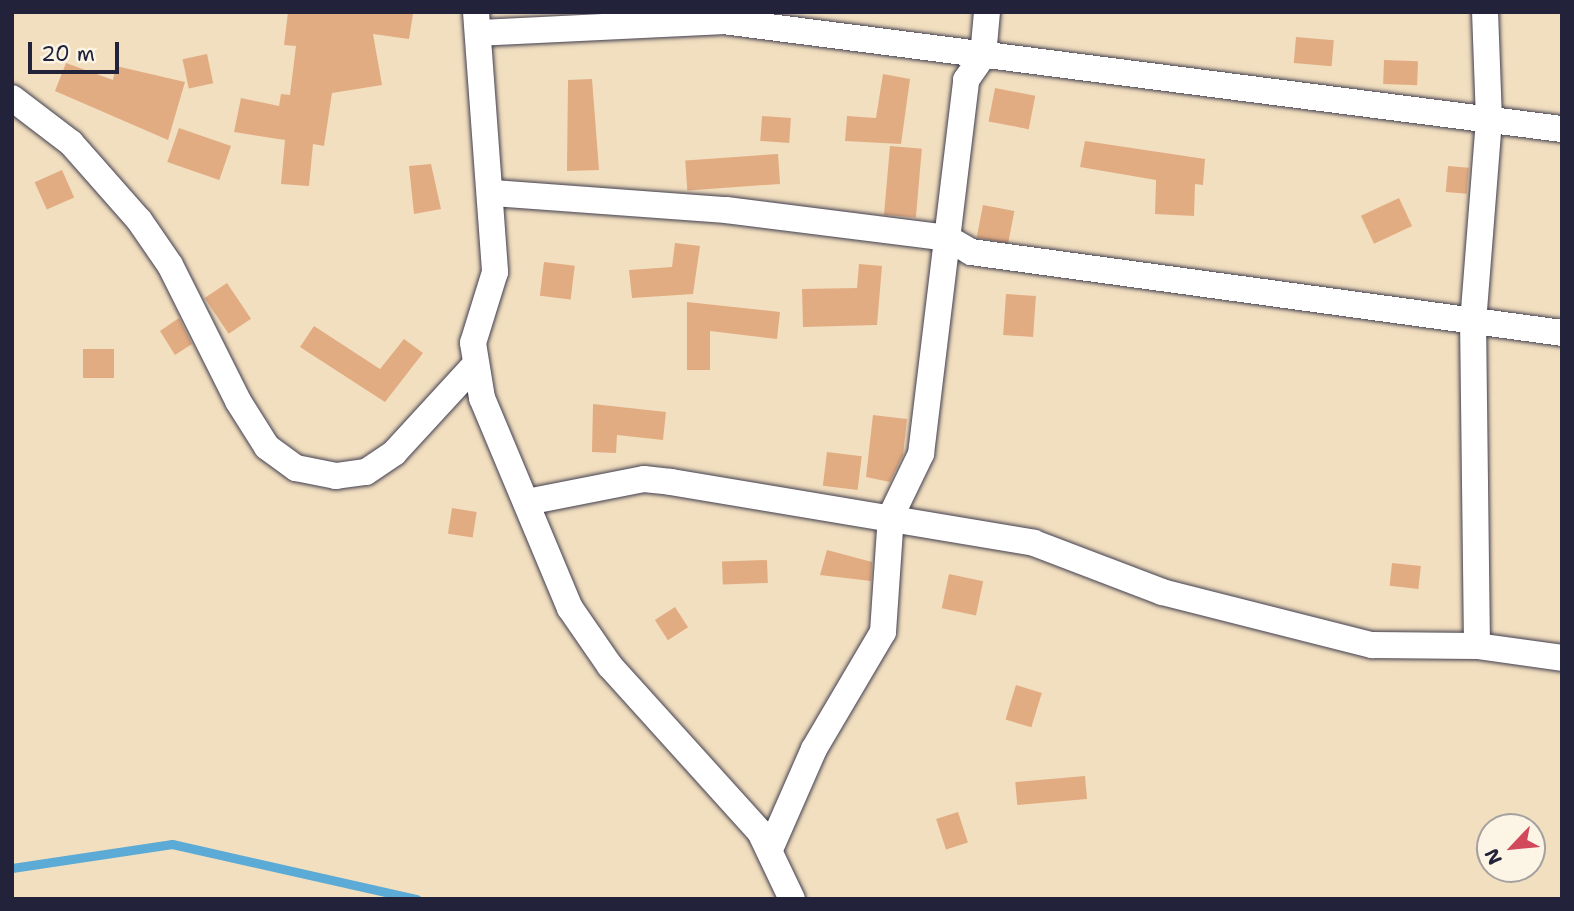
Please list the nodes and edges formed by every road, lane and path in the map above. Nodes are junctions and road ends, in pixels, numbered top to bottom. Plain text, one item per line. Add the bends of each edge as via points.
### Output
1 (987, 12) edge
2 (1485, 12) edge
3 (477, 23) edge
4 (983, 55) junction
5 (12, 98) edge
6 (1489, 120) junction
7 (1562, 128) edge
8 (493, 193) junction
9 (947, 238) junction
10 (1474, 323) junction
11 (1562, 333) edge
12 (473, 367) junction
13 (527, 502) junction
14 (891, 516) junction
15 (1477, 646) junction
16 (1562, 658) edge
17 (771, 847) junction
18 (792, 899) edge

1 - 4 street
2 - 6 street
3 - 4 street via 723,22
3 - 8 street
4 - 6 street
4 - 9 street via 966,80
5 - 12 street via 71,143 139,220 170,265 267,447 296,468 335,476 366,472 394,453
6 - 7 street
6 - 10 street
8 - 9 street via 726,210
8 - 12 street via 492,296 473,343
9 - 10 street via 971,252
9 - 14 street via 921,454
10 - 11 street
10 - 15 street
12 - 13 street
13 - 14 street via 644,479
13 - 17 street via 543,554 593,642
14 - 15 street via 1034,543 1163,592 1334,637 1372,645
14 - 17 street via 884,632 814,749
15 - 16 street
17 - 18 street

